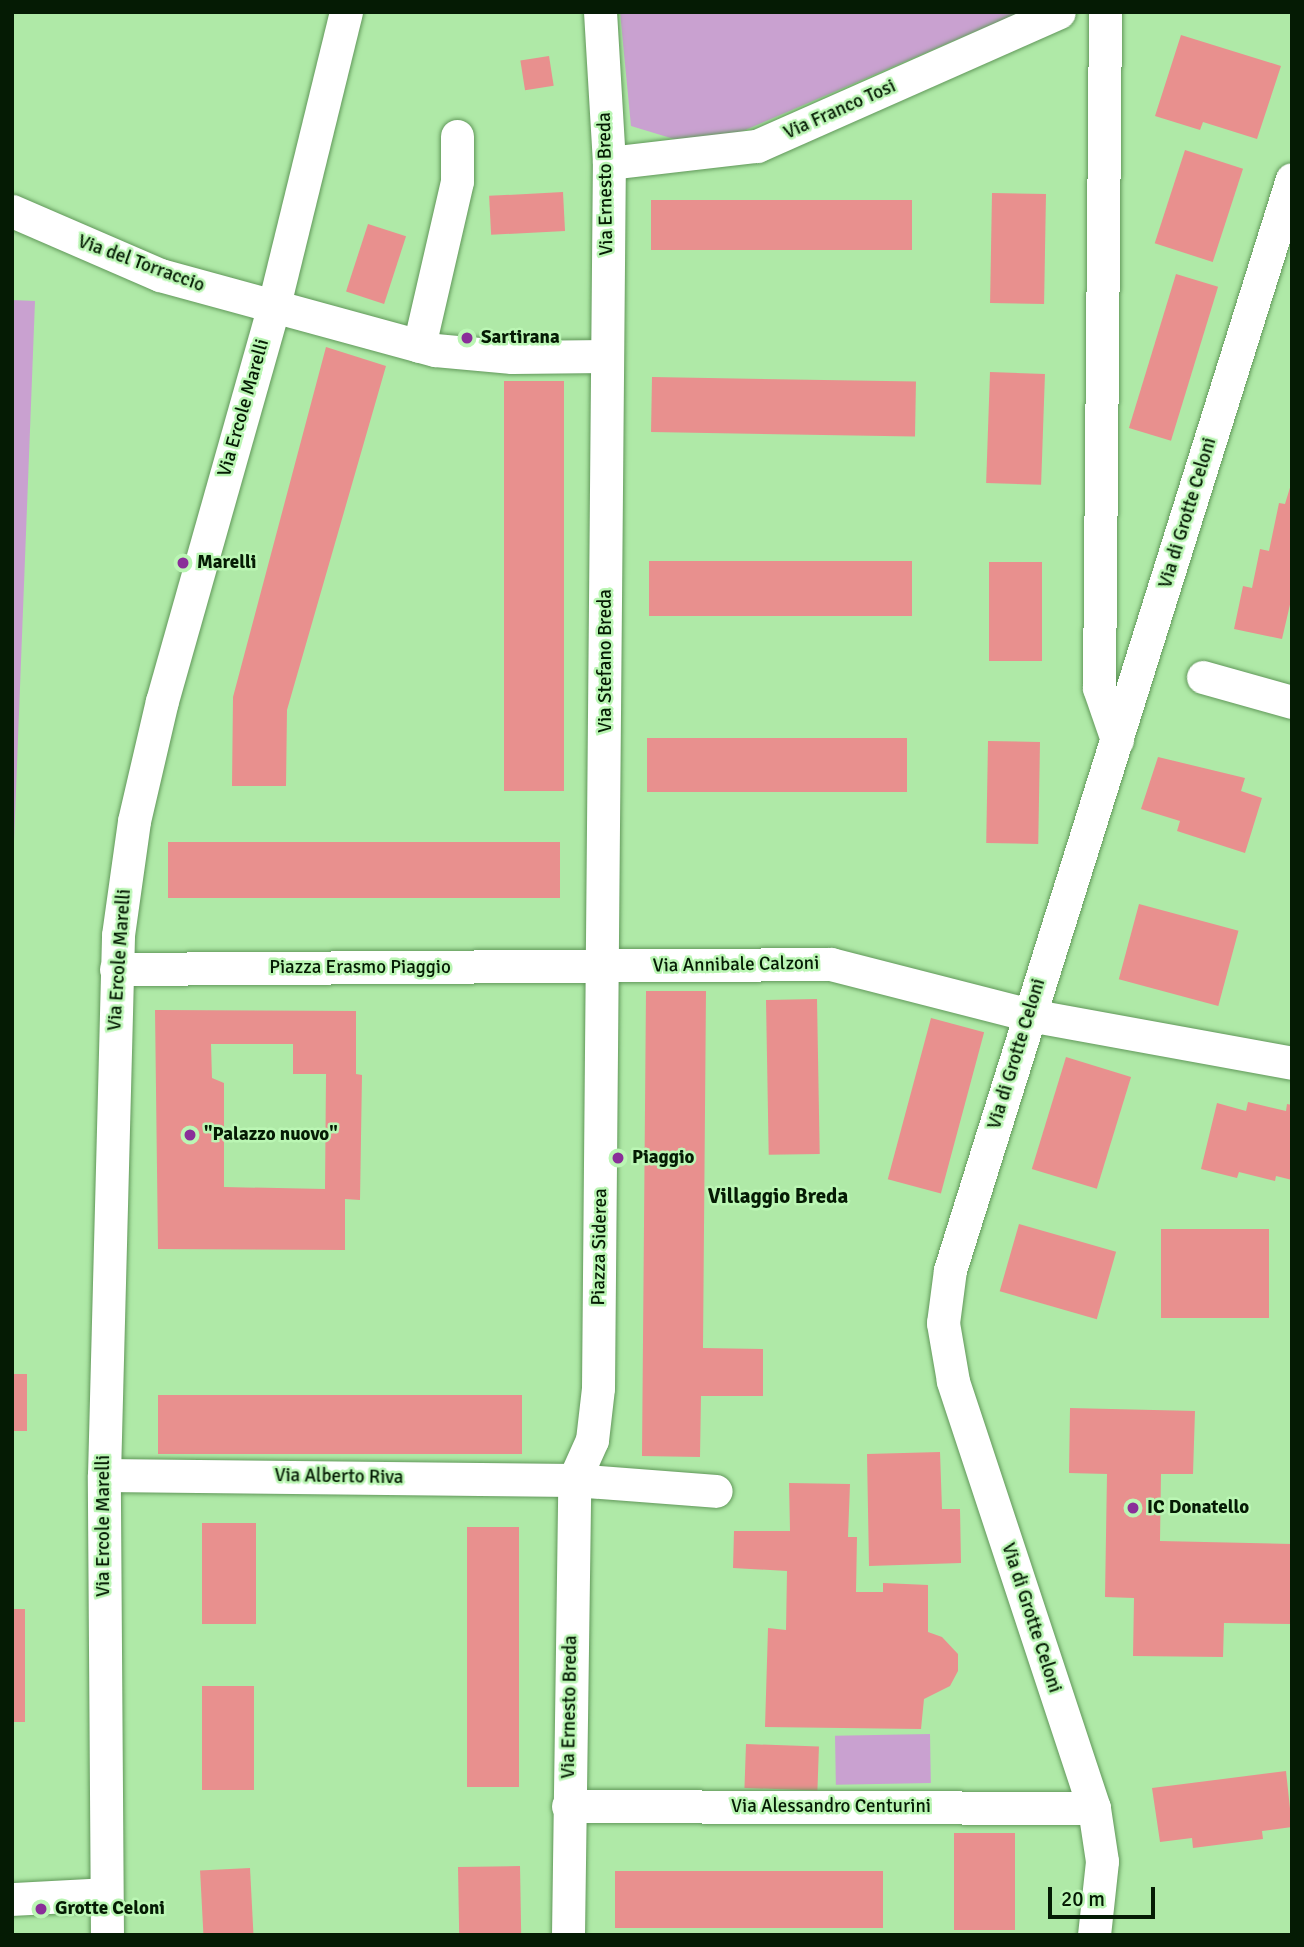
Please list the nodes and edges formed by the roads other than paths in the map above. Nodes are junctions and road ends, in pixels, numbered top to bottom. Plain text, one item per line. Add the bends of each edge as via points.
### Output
1 (346, 12) edge
2 (600, 12) edge
3 (1059, 12) edge
4 (1105, 12) edge
5 (457, 136) dead end
6 (609, 163) junction
7 (1292, 179) edge
8 (12, 212) edge
9 (273, 309) junction
10 (419, 346) junction
11 (606, 356) junction
12 (1203, 677) dead end
13 (1292, 702) edge
14 (1117, 740) junction
15 (604, 967) junction
16 (116, 969) junction
17 (1029, 1015) junction
18 (1292, 1063) edge
19 (104, 1475) junction
20 (574, 1480) junction
21 (716, 1491) dead end
22 (568, 1806) junction
23 (1094, 1808) junction
24 (106, 1894) junction
25 (12, 1899) edge
26 (107, 1935) edge
27 (568, 1935) edge
28 (1094, 1935) edge

1 - 9 street, Via Ercole Marelli
2 - 6 street, Via Ernesto Breda
3 - 6 street, Via Franco Tosi via 757,146
4 - 14 street via 1099,688
5 - 10 street via 457,181
6 - 11 street, Via Ernesto Breda
7 - 14 street, Via di Grotte Celoni
8 - 9 street, Via del Torraccio via 160,275
9 - 10 street, Via del Torraccio
9 - 16 street, Via Ercole Marelli via 162,701 134,821
10 - 11 street, Via del Torraccio via 512,357
11 - 15 street, Via Stefano Breda
12 - 13 street
14 - 17 street, Via di Grotte Celoni
15 - 16 street, Piazza Erasmo Piaggio
15 - 17 street, Via Annibale Calzoni via 831,964
15 - 20 street, Piazza Siderea via 597,1388 592,1440
16 - 19 street, Via Ercole Marelli
17 - 18 street, Via Annibale Calzoni
17 - 23 street, Via di Grotte Celoni via 950,1270 943,1322 953,1381
19 - 20 street, Via Alberto Riva
19 - 24 street, Via Ercole Marelli
20 - 21 street, Via Alberto Riva
20 - 22 street, Via Ernesto Breda
22 - 23 street, Via Alessandro Centurini
22 - 27 street, Via Ernesto Breda
23 - 28 street, Via di Grotte Celoni via 1102,1861
24 - 25 street
24 - 26 street, Via Ercole Marelli

